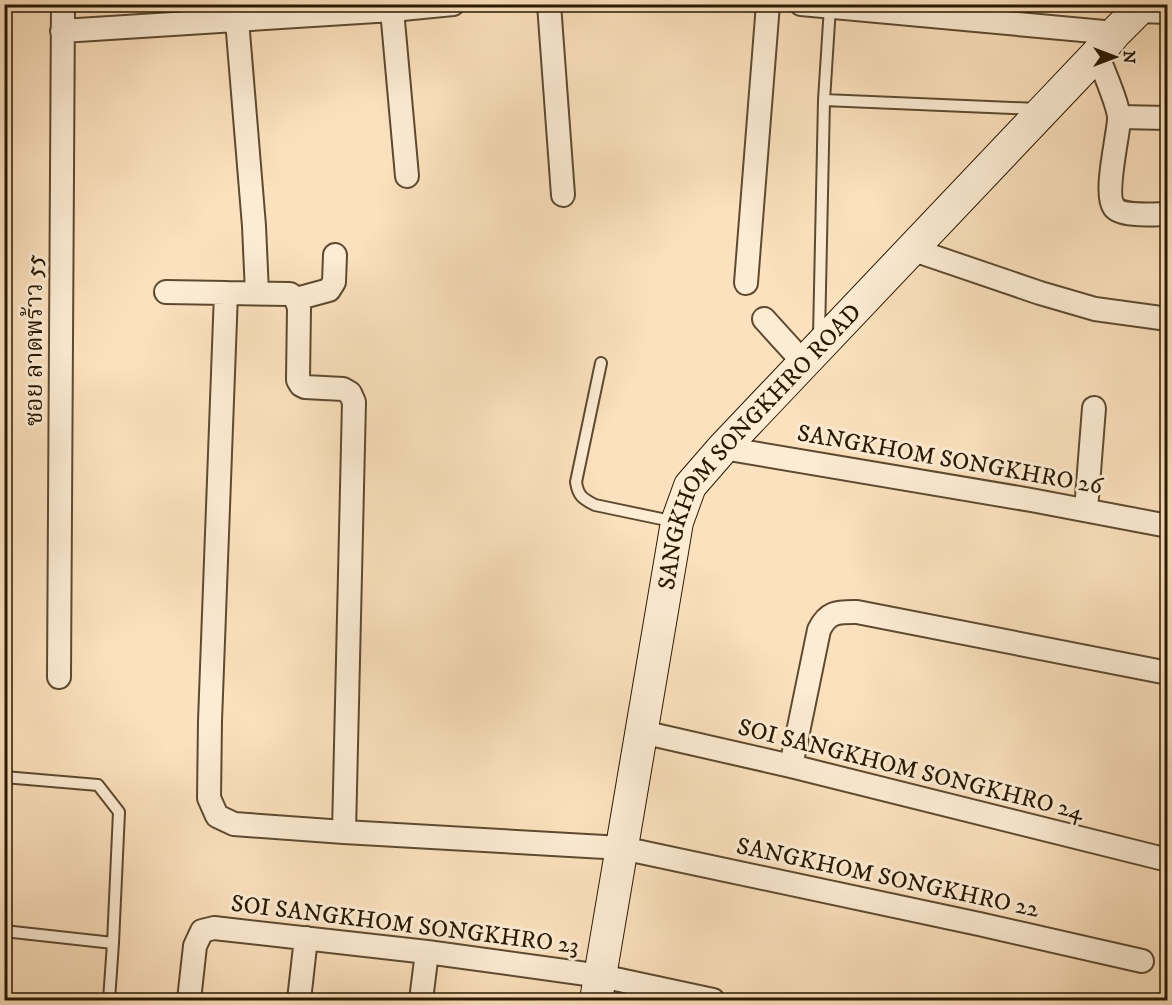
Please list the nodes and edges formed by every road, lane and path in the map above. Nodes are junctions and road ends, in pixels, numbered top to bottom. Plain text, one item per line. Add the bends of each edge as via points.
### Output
1 (63, 4) edge
2 (453, 4) edge
3 (549, 4) edge
4 (768, 4) edge
5 (801, 4) edge
6 (830, 7) junction
7 (1150, 9) edge
8 (392, 10) junction
9 (237, 20) junction
10 (62, 31) junction
11 (1106, 44) junction
12 (825, 100) junction
13 (1044, 110) junction
14 (1119, 117) junction
15 (1167, 118) edge
16 (406, 176) dead end
17 (563, 195) dead end
18 (1167, 214) edge
19 (911, 249) junction
20 (335, 255) dead end
21 (746, 283) dead end
22 (166, 292) dead end
23 (226, 293) junction
24 (257, 293) junction
25 (296, 299) junction
26 (764, 319) dead end
27 (1167, 319) edge
28 (811, 355) junction
29 (601, 363) dead end
30 (1094, 408) dead end
31 (723, 448) junction
32 (1086, 510) junction
33 (677, 522) junction
34 (1167, 526) edge
35 (1167, 673) edge
36 (59, 677) dead end
37 (642, 732) junction
38 (791, 766) junction
39 (4, 777) edge
40 (344, 832) junction
41 (622, 848) junction
42 (1167, 860) edge
43 (4, 931) edge
44 (306, 938) junction
45 (113, 943) junction
46 (427, 952) junction
47 (1142, 961) dead end
48 (599, 988) edge
49 (109, 1000) edge
50 (189, 1000) edge
51 (299, 1000) edge
52 (421, 1000) edge
53 (713, 1000) edge

1 - 10 street, ซอย ลาดพร้าว 55
2 - 8 street
3 - 17 street
4 - 21 street
5 - 6 street
6 - 11 street
6 - 12 lane
7 - 11 main road, SANGKHOM SONGKHRO ROAD
8 - 9 street
8 - 16 street
9 - 10 street
9 - 24 street
10 - 36 street, ซอย ลาดพร้าว 55
11 - 13 main road, SANGKHOM SONGKHRO ROAD
11 - 14 street
12 - 13 lane
12 - 28 lane
13 - 19 main road, SANGKHOM SONGKHRO ROAD
14 - 15 street
14 - 18 street via 1112,205 1127,213
19 - 27 street via 1095,309
19 - 28 main road, SANGKHOM SONGKHRO ROAD
20 - 25 street via 334,282 329,290
22 - 23 street
23 - 24 street
23 - 40 street, SANGKHOM SONGKHRO 22 via 209,798 217,816 234,824
24 - 25 street via 284,293
25 - 40 street via 298,380 305,387 343,389 354,402
26 - 28 street
28 - 31 main road, SANGKHOM SONGKHRO ROAD
29 - 33 lane via 576,482 578,492 596,505
30 - 32 street
31 - 32 street, SANGKHOM SONGKHRO 26
31 - 33 main road, SANGKHOM SONGKHRO ROAD via 690,486
32 - 34 street, SANGKHOM SONGKHRO 26
33 - 37 main road, SANGKHOM SONGKHRO ROAD
35 - 38 street via 868,614 831,614 819,630
37 - 38 street, SOI SANGKHOM SONGKHRO 24
37 - 41 main road, SANGKHOM SONGKHRO ROAD
38 - 42 street, SOI SANGKHOM SONGKHRO 24
39 - 45 lane via 98,785 119,812
40 - 41 street, SANGKHOM SONGKHRO 22
41 - 47 street, SANGKHOM SONGKHRO 22
41 - 48 main road, SANGKHOM SONGKHRO ROAD
43 - 45 lane
44 - 46 street, SOI SANGKHOM SONGKHRO 23
44 - 50 street, SOI SANGKHOM SONGKHRO 23 via 214,928 202,931 195,946
44 - 51 street
45 - 49 lane
46 - 48 street, SOI SANGKHOM SONGKHRO 23
46 - 52 street
48 - 53 street, SOI SANGKHOM SONGKHRO 23

